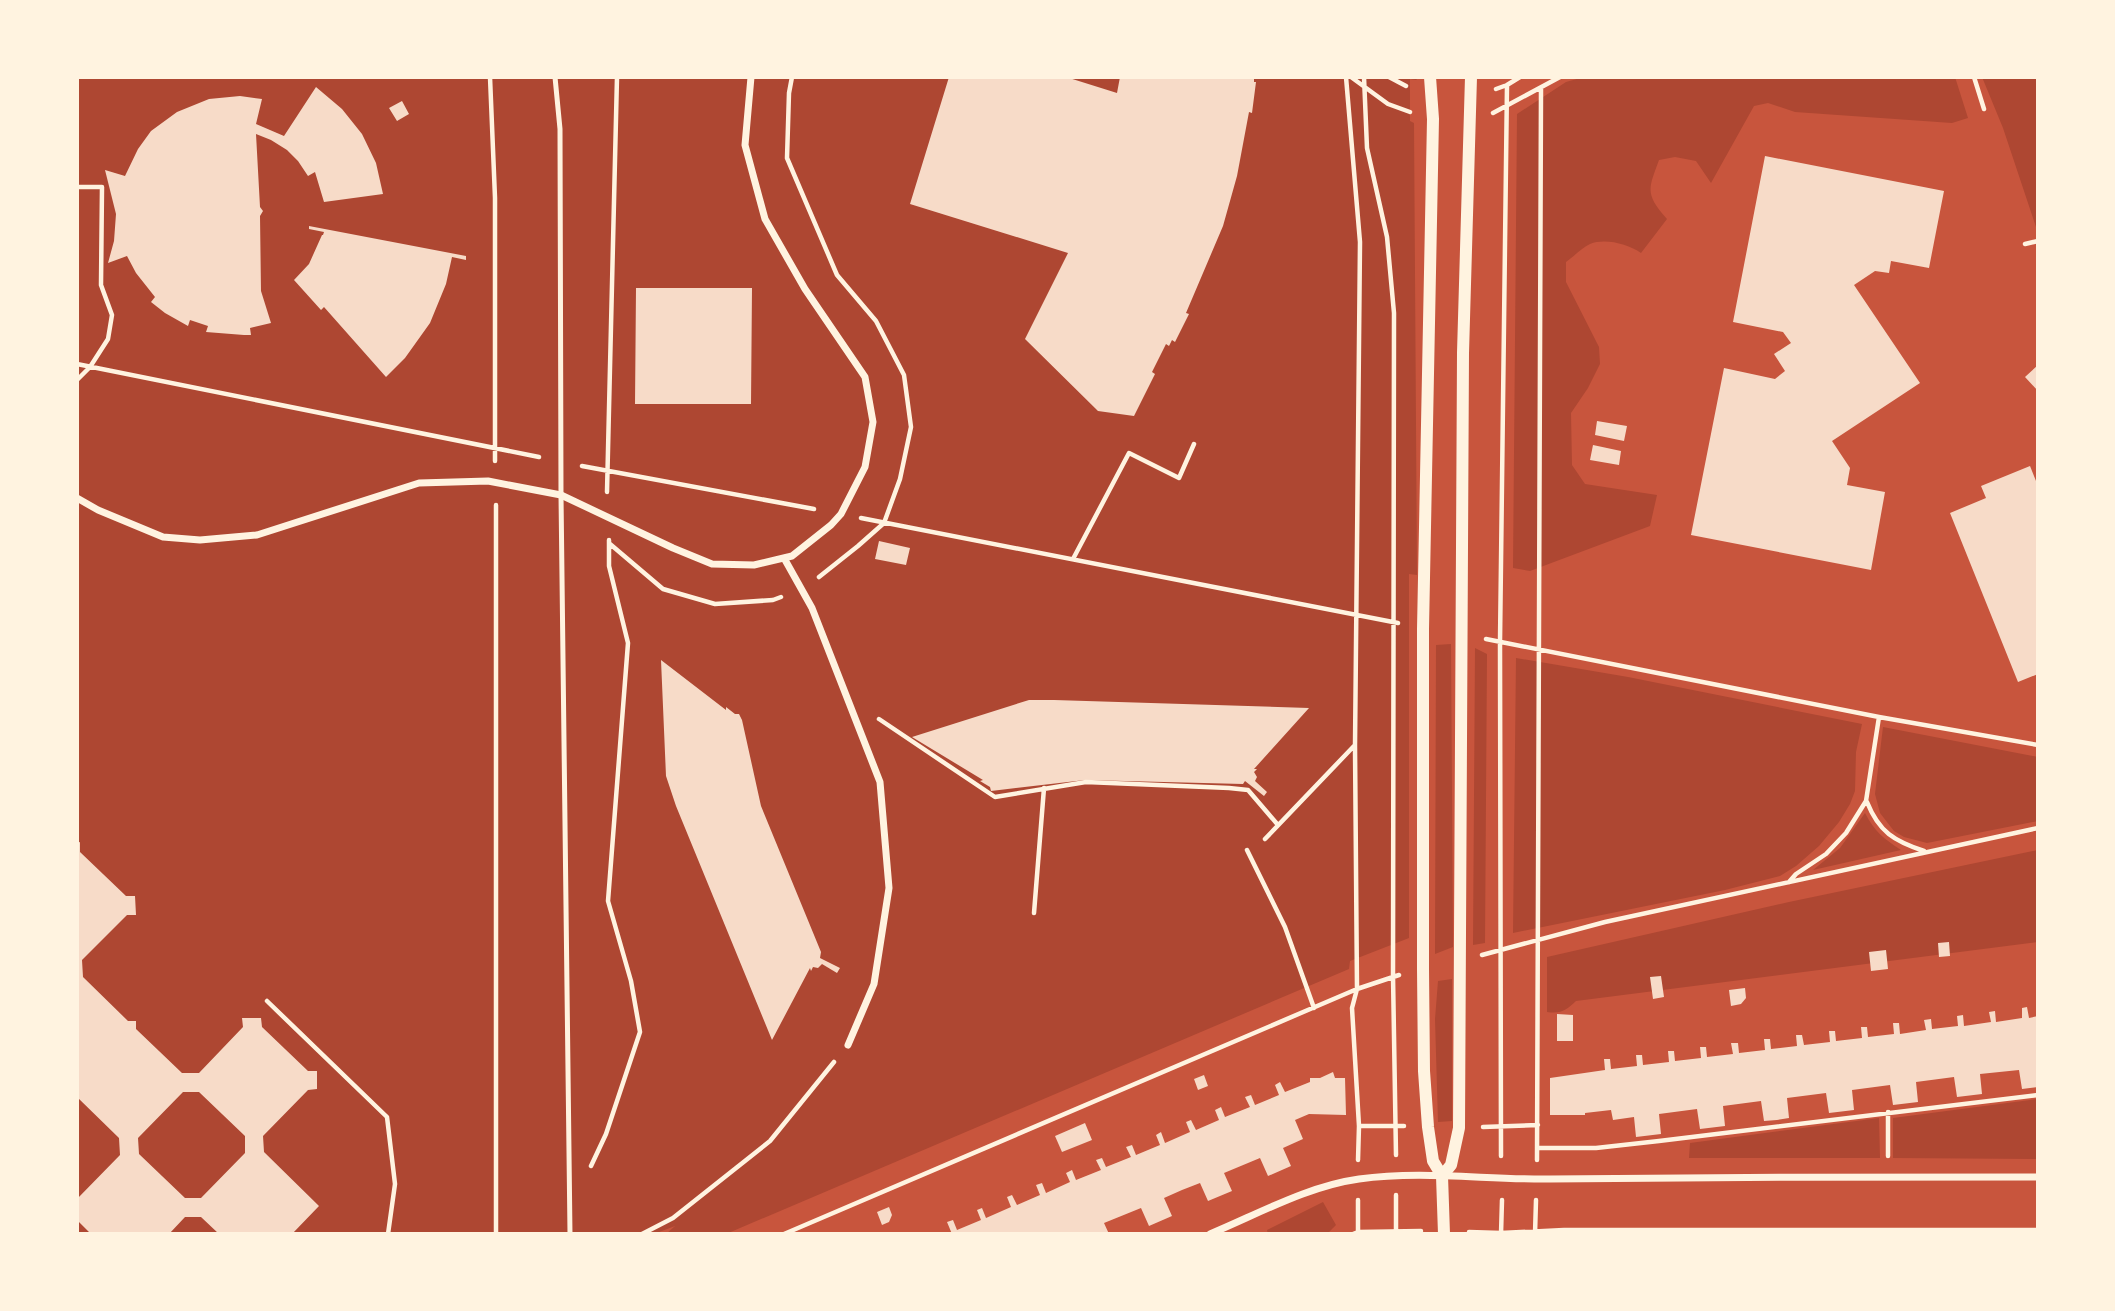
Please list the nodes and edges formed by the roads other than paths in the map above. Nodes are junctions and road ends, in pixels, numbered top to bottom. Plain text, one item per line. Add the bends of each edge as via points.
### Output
1 (555, 77) edge
2 (751, 77) edge
3 (1430, 77) edge
4 (1471, 77) edge
5 (561, 495) junction
6 (77, 498) edge
7 (784, 558) junction
8 (848, 1045) road end
9 (1442, 1176) junction
10 (2038, 1177) edge
11 (570, 1234) edge
12 (1210, 1234) edge
13 (1444, 1234) edge

1 - 5 lane via 560,129
2 - 7 street via 745,145 765,219 805,289 865,377 873,422 865,467 841,514
3 - 9 street via 1423,629 1424,1071 1433,1161
4 - 9 street via 1463,353 1459,1128 1451,1165
5 - 6 street via 495,482 419,483 257,535 200,540 163,537
5 - 7 street via 712,564 754,565
5 - 11 lane
7 - 8 street via 812,608 880,782 889,888 874,984
9 - 10 street via 1536,1180
9 - 12 street via 1357,1179 1293,1199
9 - 13 street

